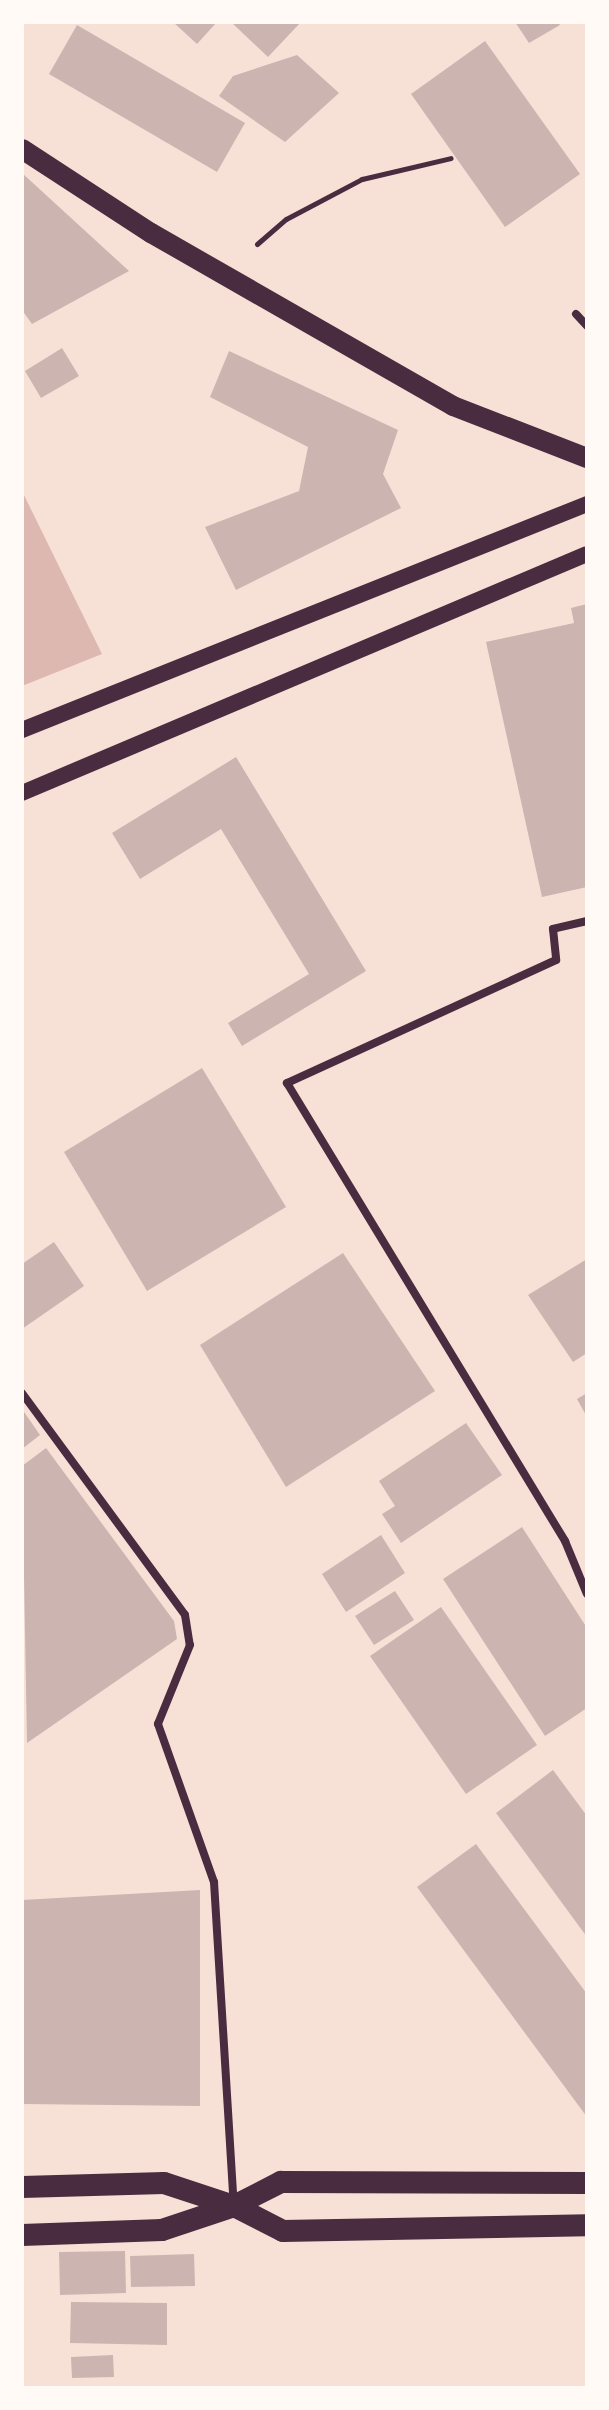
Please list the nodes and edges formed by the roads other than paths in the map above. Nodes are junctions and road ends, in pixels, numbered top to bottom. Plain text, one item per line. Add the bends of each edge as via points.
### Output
1 (22, 149) edge
2 (576, 314) dead end
3 (587, 326) edge
4 (587, 458) edge
5 (587, 504) edge
6 (587, 554) edge
7 (22, 730) edge
8 (22, 793) edge
9 (587, 921) edge
10 (22, 1393) edge
11 (587, 1594) edge
12 (587, 2183) edge
13 (22, 2187) edge
14 (234, 2206) junction
15 (587, 2225) edge
16 (22, 2235) edge

1 - 4 main road via 151,233 453,406
2 - 3 street
5 - 7 main road
6 - 8 main road
9 - 11 street via 553,929 556,960 287,1083 565,1541
10 - 14 street via 185,1615 190,1645 158,1724 214,1882
12 - 14 highway via 281,2182
13 - 14 highway via 164,2183
14 - 15 highway via 283,2231
14 - 16 highway via 162,2230

